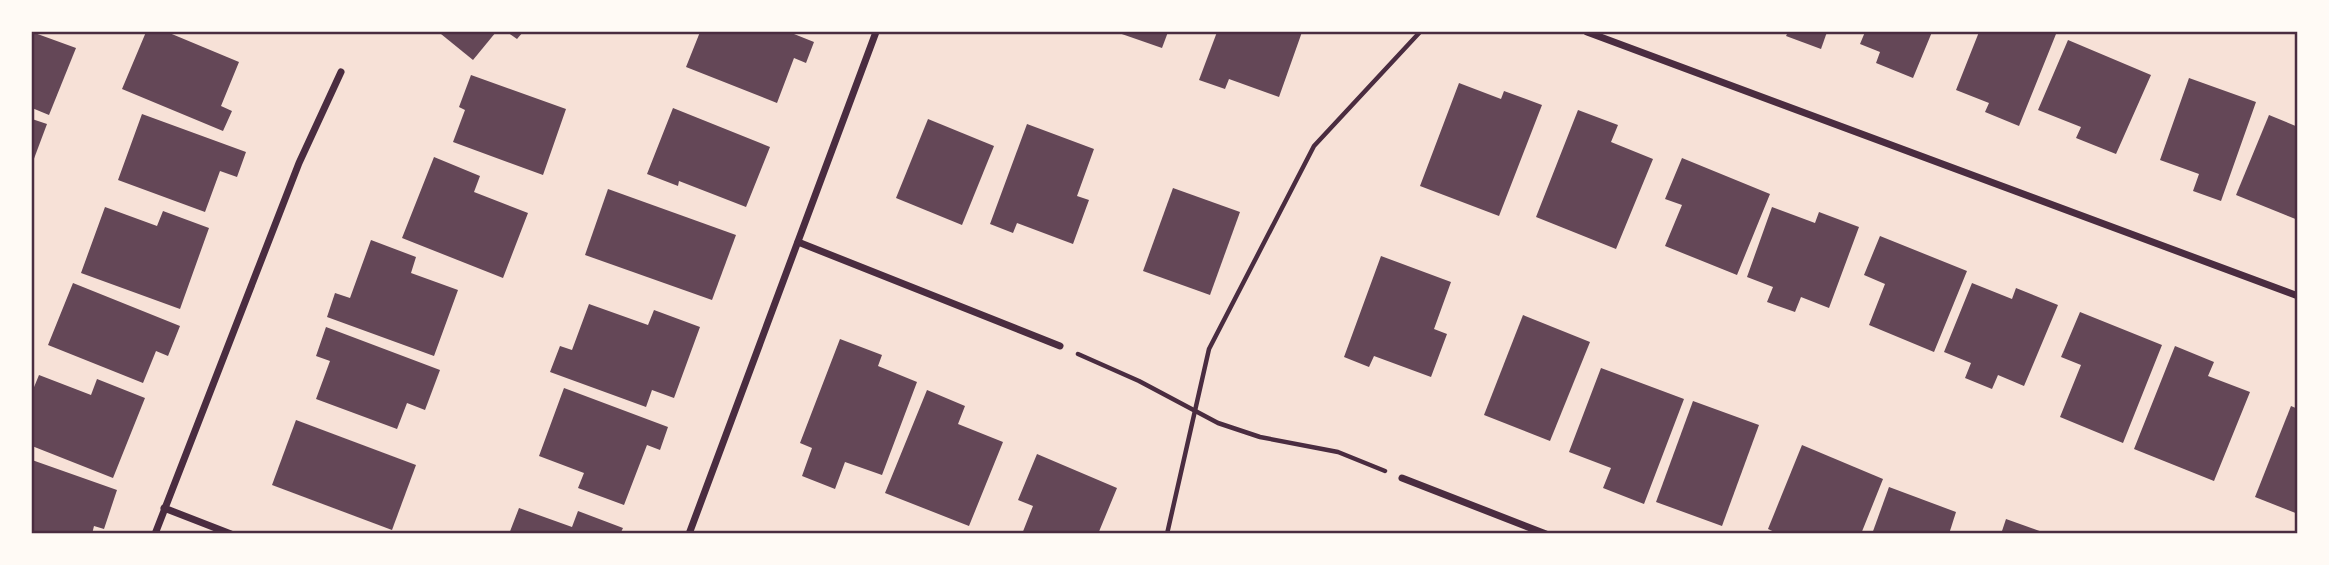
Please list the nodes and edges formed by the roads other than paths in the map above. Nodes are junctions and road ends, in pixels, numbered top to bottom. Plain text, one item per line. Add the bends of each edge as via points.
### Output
1 (876, 32) edge
2 (1587, 32) edge
3 (341, 72) dead end
4 (798, 242) junction
5 (2298, 296) edge
6 (1060, 346) road end
7 (1402, 478) road end
8 (164, 508) junction
9 (155, 534) edge
10 (231, 534) edge
11 (689, 534) edge
12 (1546, 534) edge

1 - 4 street
2 - 5 street
3 - 8 street via 299,163
4 - 6 street
4 - 11 street
7 - 12 street
8 - 9 street
8 - 10 street

